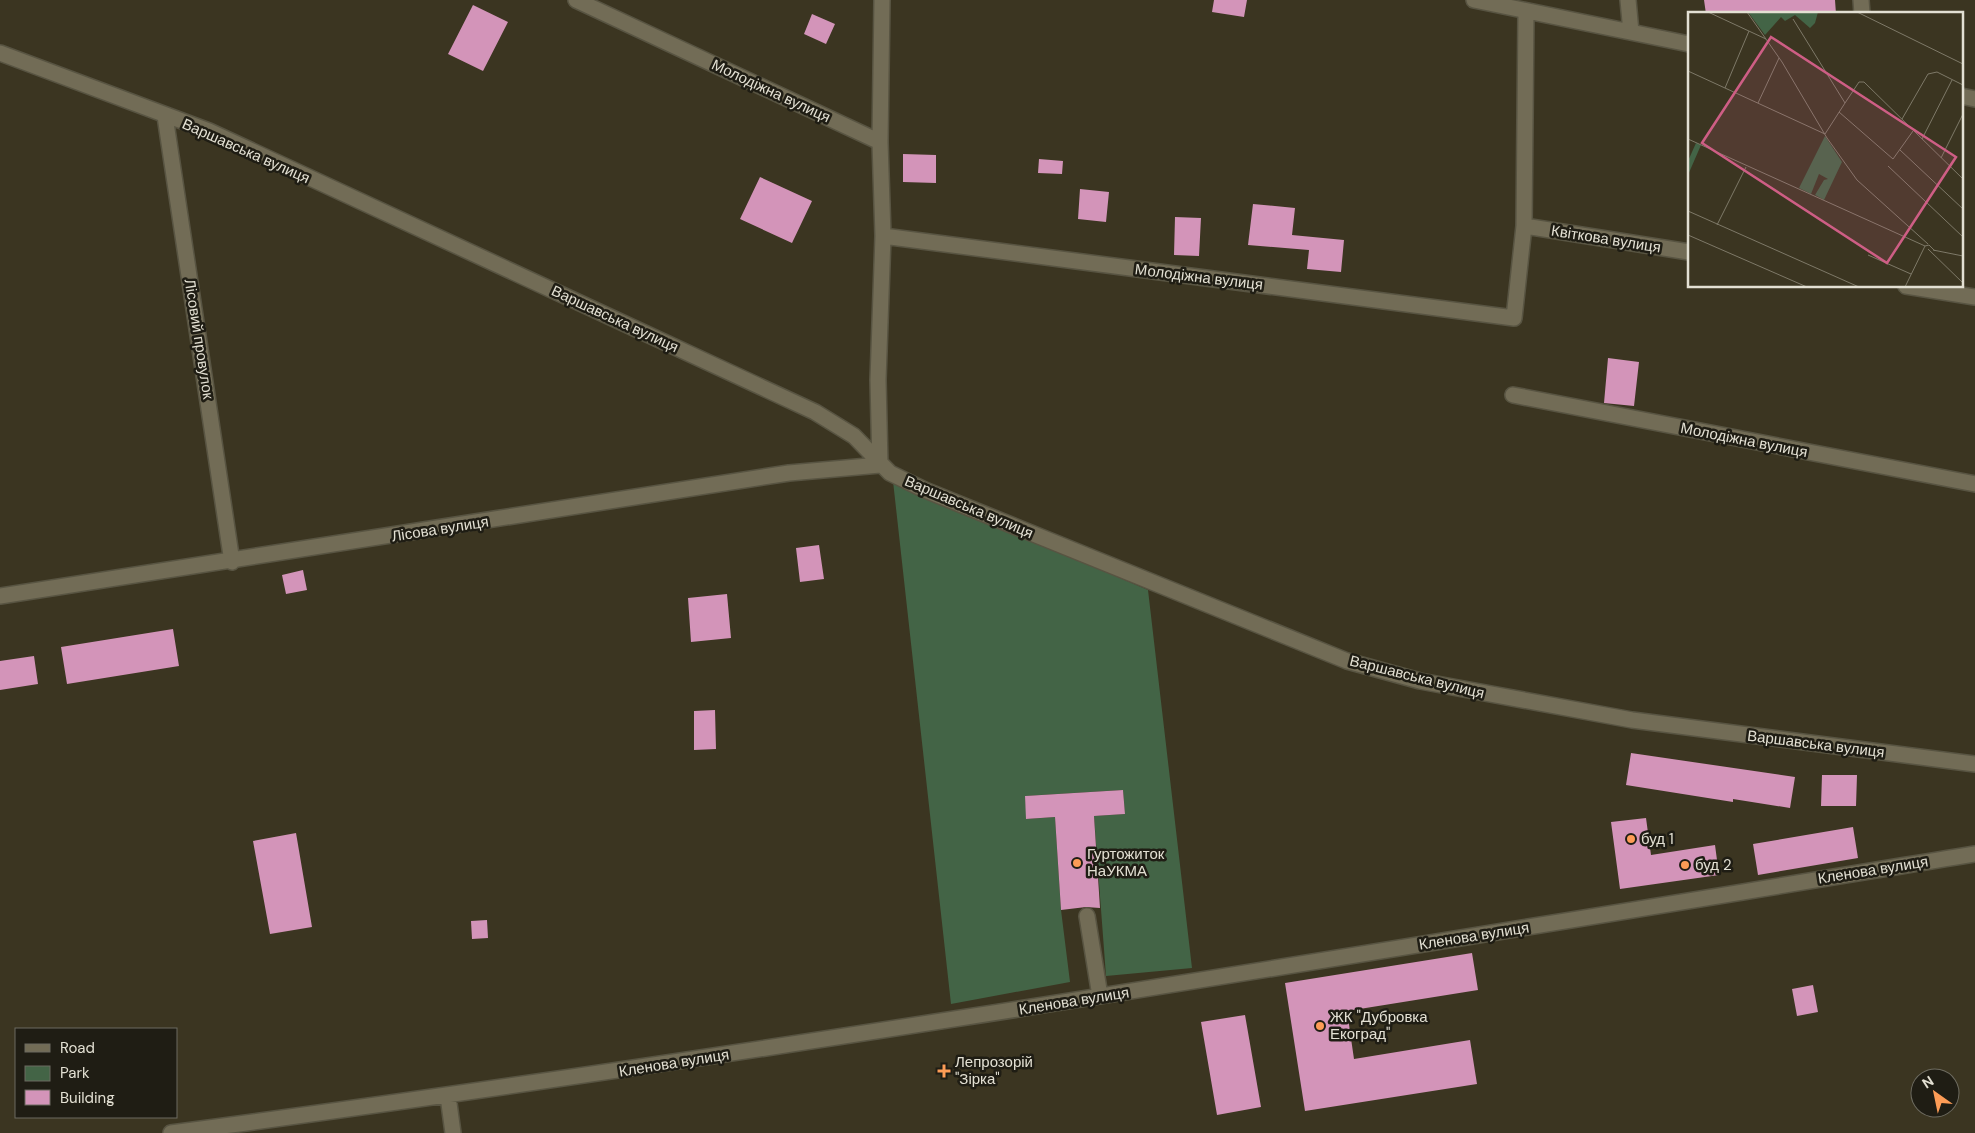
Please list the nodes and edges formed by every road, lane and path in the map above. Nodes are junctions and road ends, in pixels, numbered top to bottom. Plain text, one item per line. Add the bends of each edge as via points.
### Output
1 (576, 0) edge
2 (882, 0) edge
3 (1474, 0) edge
4 (1628, 0) edge
5 (1526, 12) junction
6 (1631, 32) junction
7 (1688, 44) edge
8 (0, 53) edge
9 (1962, 96) edge
10 (1975, 99) edge
11 (165, 116) junction
12 (880, 142) junction
13 (1524, 226) junction
14 (883, 236) junction
15 (1688, 252) edge
16 (1919, 288) edge
17 (1975, 297) edge
18 (1513, 395) dead end
19 (880, 465) junction
20 (1975, 484) edge
21 (232, 562) junction
22 (0, 596) edge
23 (1975, 764) edge
24 (1975, 854) edge
25 (1087, 916) dead end
26 (1100, 996) junction
27 (448, 1096) junction
28 (170, 1133) edge
29 (453, 1133) edge

1 - 12 street, Молодіжна вулиця
2 - 12 street
3 - 5 street
4 - 6 street
5 - 6 street
5 - 13 street
6 - 7 street
8 - 11 street, Варшавська вулиця
9 - 10 street
11 - 19 street, Варшавська вулиця via 208,131 815,412 854,436
11 - 21 street, Лісовий провулок
12 - 14 street
13 - 14 street, Молодіжна вулиця via 1514,318
13 - 15 street, Квіткова вулиця
14 - 19 street via 878,380
16 - 17 street
18 - 20 street, Молодіжна вулиця
19 - 21 street, Лісова вулиця via 789,473
19 - 23 street, Варшавська вулиця via 924,490 1318,650 1382,672 1632,720
21 - 22 street, Лісова вулиця
24 - 26 street, Кленова вулиця
25 - 26 street
26 - 27 street, Кленова вулиця
27 - 28 street, Кленова вулиця
27 - 29 street

